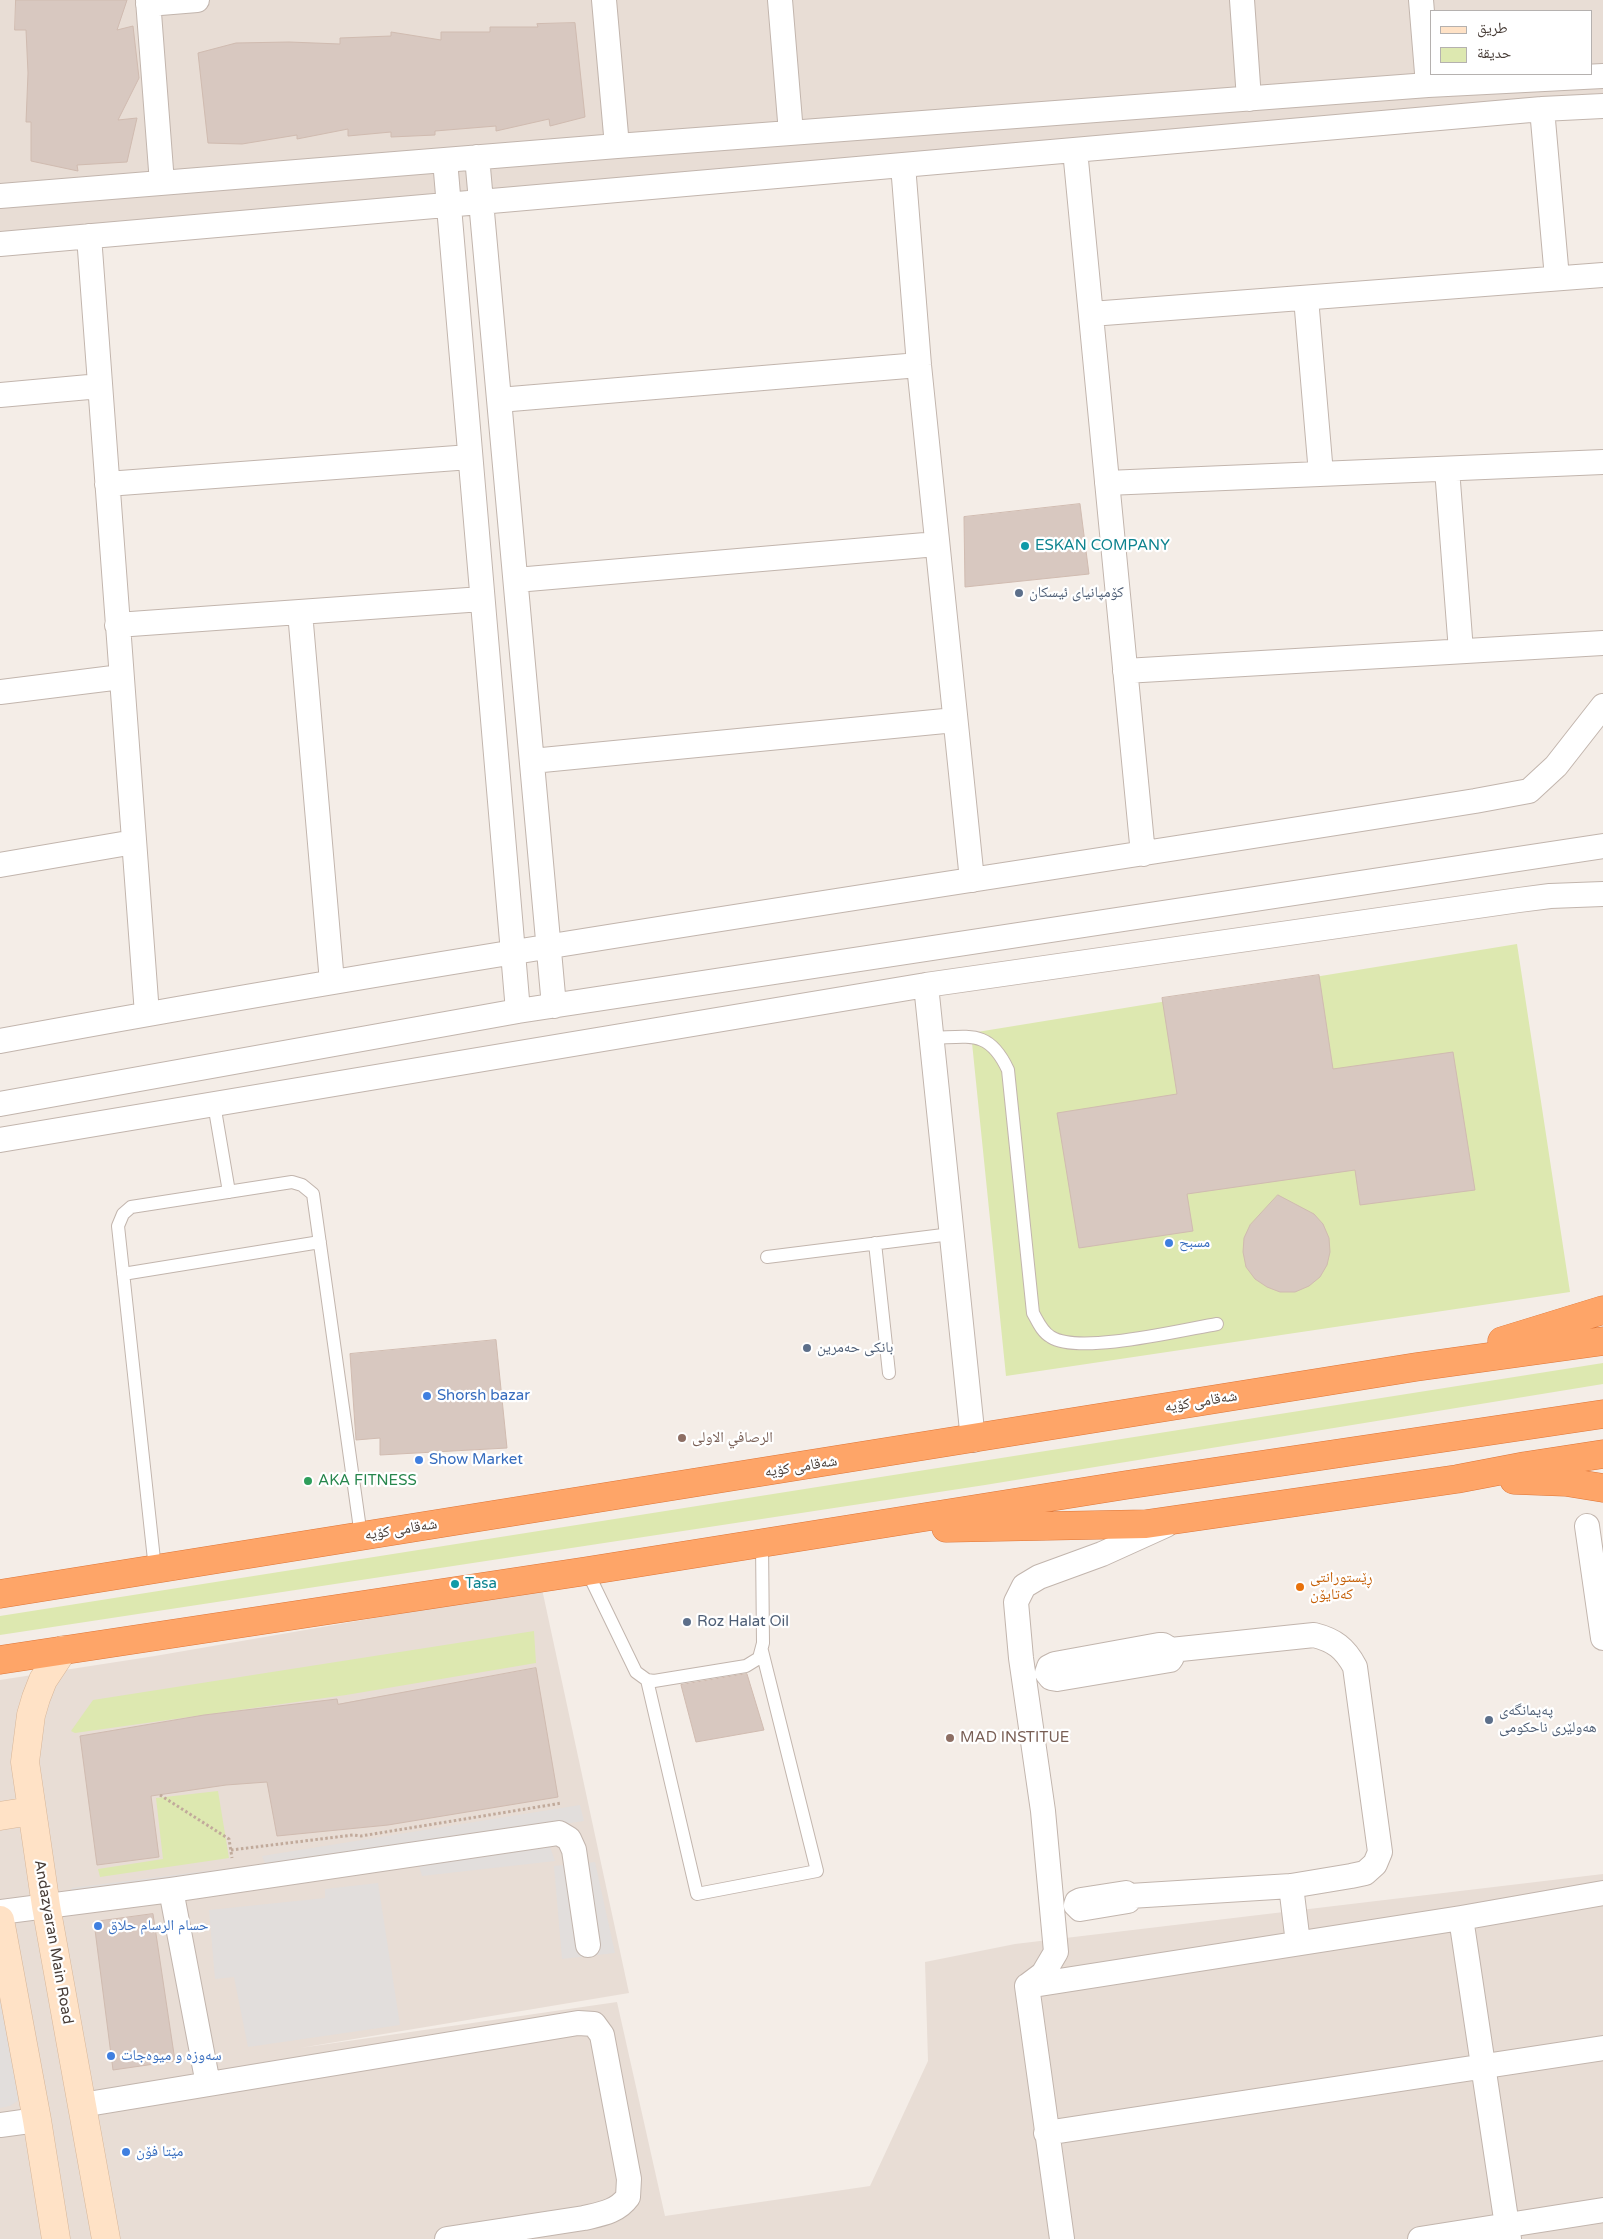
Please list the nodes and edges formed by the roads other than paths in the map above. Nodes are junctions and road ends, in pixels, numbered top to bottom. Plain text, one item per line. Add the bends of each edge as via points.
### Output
1 (197, 0) edge
2 (604, 0) edge
3 (780, 0) edge
4 (1242, 0) edge
5 (1421, 0) edge
6 (148, 2) edge
7 (1603, 76) edge
8 (1428, 85) junction
9 (1249, 99) junction
10 (1603, 106) edge
11 (1542, 109) junction
12 (791, 133) junction
13 (617, 146) junction
14 (1075, 150) junction
15 (478, 157) junction
16 (445, 160) junction
17 (903, 165) junction
18 (162, 182) junction
19 (0, 196) edge
20 (481, 202) junction
21 (448, 205) junction
22 (89, 236) junction
23 (0, 244) edge
24 (1603, 275) edge
25 (1557, 278) junction
26 (1306, 298) junction
27 (1091, 314) junction
28 (919, 365) junction
29 (100, 386) junction
30 (0, 395) edge
31 (499, 400) junction
32 (470, 457) junction
33 (1603, 462) edge
34 (1447, 469) junction
35 (1321, 474) junction
36 (1107, 483) junction
37 (107, 484) junction
38 (937, 544) junction
39 (516, 580) junction
40 (482, 598) junction
41 (300, 612) junction
42 (118, 625) junction
43 (1603, 643) edge
44 (1461, 651) junction
45 (1125, 671) junction
46 (121, 677) junction
47 (0, 692) edge
48 (1603, 706) edge
49 (956, 720) junction
50 (532, 761) junction
51 (134, 842) junction
52 (1603, 846) edge
53 (1143, 854) junction
54 (0, 865) edge
55 (972, 880) junction
56 (1603, 894) edge
57 (549, 947) junction
58 (513, 952) junction
59 (332, 982) junction
60 (926, 985) junction
61 (554, 1006) junction
62 (518, 1011) junction
63 (146, 1014) junction
64 (931, 1038) junction
65 (0, 1041) edge
66 (0, 1104) edge
67 (214, 1104) junction
68 (0, 1140) edge
69 (229, 1192) junction
70 (951, 1234) junction
71 (320, 1242) junction
72 (875, 1244) junction
73 (768, 1257) dead end
74 (123, 1274) junction
75 (1603, 1310) edge
76 (1217, 1324) dead end
77 (1603, 1341) edge
78 (1416, 1367) junction
79 (889, 1373) dead end
80 (1603, 1414) edge
81 (973, 1440) junction
82 (1603, 1454) edge
83 (1457, 1479) junction
84 (1603, 1488) edge
85 (1177, 1520) junction
86 (1587, 1526) dead end
87 (860, 1528) junction
88 (361, 1536) junction
89 (762, 1544) junction
90 (155, 1569) junction
91 (587, 1571) junction
92 (0, 1594) edge
93 (1603, 1638) edge
94 (63, 1650) junction
95 (1171, 1650) dead end
96 (762, 1651) junction
97 (0, 1660) edge
98 (647, 1680) junction
99 (31, 1811) junction
100 (0, 1816) edge
101 (1291, 1886) junction
102 (171, 1890) junction
103 (1603, 1893) edge
104 (1130, 1896) dead end
105 (46, 1906) junction
106 (0, 1912) edge
107 (1462, 1918) junction
108 (0, 1920) edge
109 (1298, 1943) junction
110 (588, 1945) dead end
111 (1027, 1986) junction
112 (1603, 2048) edge
113 (1484, 2066) junction
114 (208, 2084) junction
115 (82, 2105) junction
116 (37, 2120) junction
117 (0, 2125) edge
118 (1046, 2133) junction
119 (1603, 2210) edge
120 (1508, 2232) edge
121 (56, 2239) edge
122 (106, 2239) edge
123 (446, 2239) edge
124 (1062, 2239) edge
125 (1420, 2239) edge

1 - 6 street
2 - 13 street
3 - 12 street
4 - 9 street
5 - 8 street
6 - 18 street
7 - 8 street
8 - 9 street
9 - 12 street
10 - 11 street
11 - 14 street
11 - 25 street
12 - 13 street
13 - 15 street
14 - 17 street
14 - 27 street
15 - 16 street
15 - 20 street
16 - 18 street
16 - 21 street
17 - 20 street
17 - 28 street
18 - 19 street
20 - 21 street
20 - 31 street
21 - 22 street
21 - 32 street
22 - 23 street
22 - 29 street
24 - 25 street
25 - 26 street
26 - 27 street
26 - 35 street
27 - 36 street
28 - 31 street
28 - 38 street
29 - 30 street
29 - 37 street
31 - 39 street
32 - 37 street
32 - 40 street
33 - 34 street
34 - 35 street
34 - 44 street
35 - 36 street
36 - 45 street
37 - 42 street
38 - 39 street
38 - 49 street
39 - 50 street
40 - 41 street
40 - 58 street
41 - 42 street
41 - 59 street
42 - 46 street
43 - 44 street
44 - 45 street
45 - 53 street
46 - 47 street
46 - 51 street
48 - 53 street via 1556,766 1529,791
49 - 50 street
49 - 55 street
50 - 57 street
51 - 54 street
51 - 63 street
52 - 61 street
53 - 55 street
55 - 57 street
56 - 60 street via 1519,900
57 - 58 street
57 - 61 street
58 - 59 street
58 - 62 street
59 - 63 street
60 - 64 street
60 - 67 street
61 - 62 street
62 - 66 street
63 - 65 street
64 - 70 street
64 - 76 lane via 977,1037 986,1041 1003,1059 1008,1070 1033,1313 1041,1329 1051,1338 1079,1344 1101,1344
67 - 68 street
67 - 69 lane
69 - 71 lane via 292,1182 302,1185 313,1194
69 - 74 lane via 131,1207 123,1214 118,1226
70 - 72 lane
70 - 81 street
71 - 74 lane
71 - 88 lane
72 - 73 lane
72 - 79 lane
74 - 90 lane
75 - 78 highway
77 - 78 highway, شەقامی کۆیە
78 - 81 highway, شەقامی کۆیە
80 - 87 highway
81 - 88 highway, شەقامی کۆیە
82 - 83 highway
83 - 84 highway via 1566,1482
83 - 85 highway
85 - 87 highway via 1115,1526
85 - 111 street via 1102,1554 1039,1577 1024,1586 1016,1602 1043,1811 1056,1952 1043,1974
86 - 93 street
87 - 89 highway
88 - 90 highway, شەقامی کۆیە
89 - 91 highway
89 - 96 lane
90 - 92 highway, شەقامی کۆیە
91 - 94 highway
91 - 98 lane via 636,1672
94 - 97 highway
94 - 99 street, Andazyaran Main Road via 43,1680 31,1715 25,1762
95 - 101 street via 1314,1635 1327,1638 1349,1655 1355,1667 1380,1852 1375,1864 1365,1872
96 - 98 lane via 759,1658 746,1666
96 - 98 lane via 817,1871 697,1894
99 - 100 street
99 - 105 street, Andazyaran Main Road
101 - 104 street
101 - 109 street
102 - 105 street
102 - 110 street via 559,1833 569,1839 574,1850
102 - 114 street
103 - 107 street
105 - 106 street
105 - 115 street, Andazyaran Main Road
107 - 109 street
107 - 113 street
108 - 116 street
109 - 111 street
111 - 118 street
112 - 113 street
113 - 118 street
113 - 120 street
114 - 115 street
114 - 123 street via 578,2023 594,2024 602,2035 629,2179 628,2197 604,2214
115 - 122 street, Andazyaran Main Road
116 - 117 street
116 - 121 street
118 - 124 street
119 - 120 street
120 - 125 street

